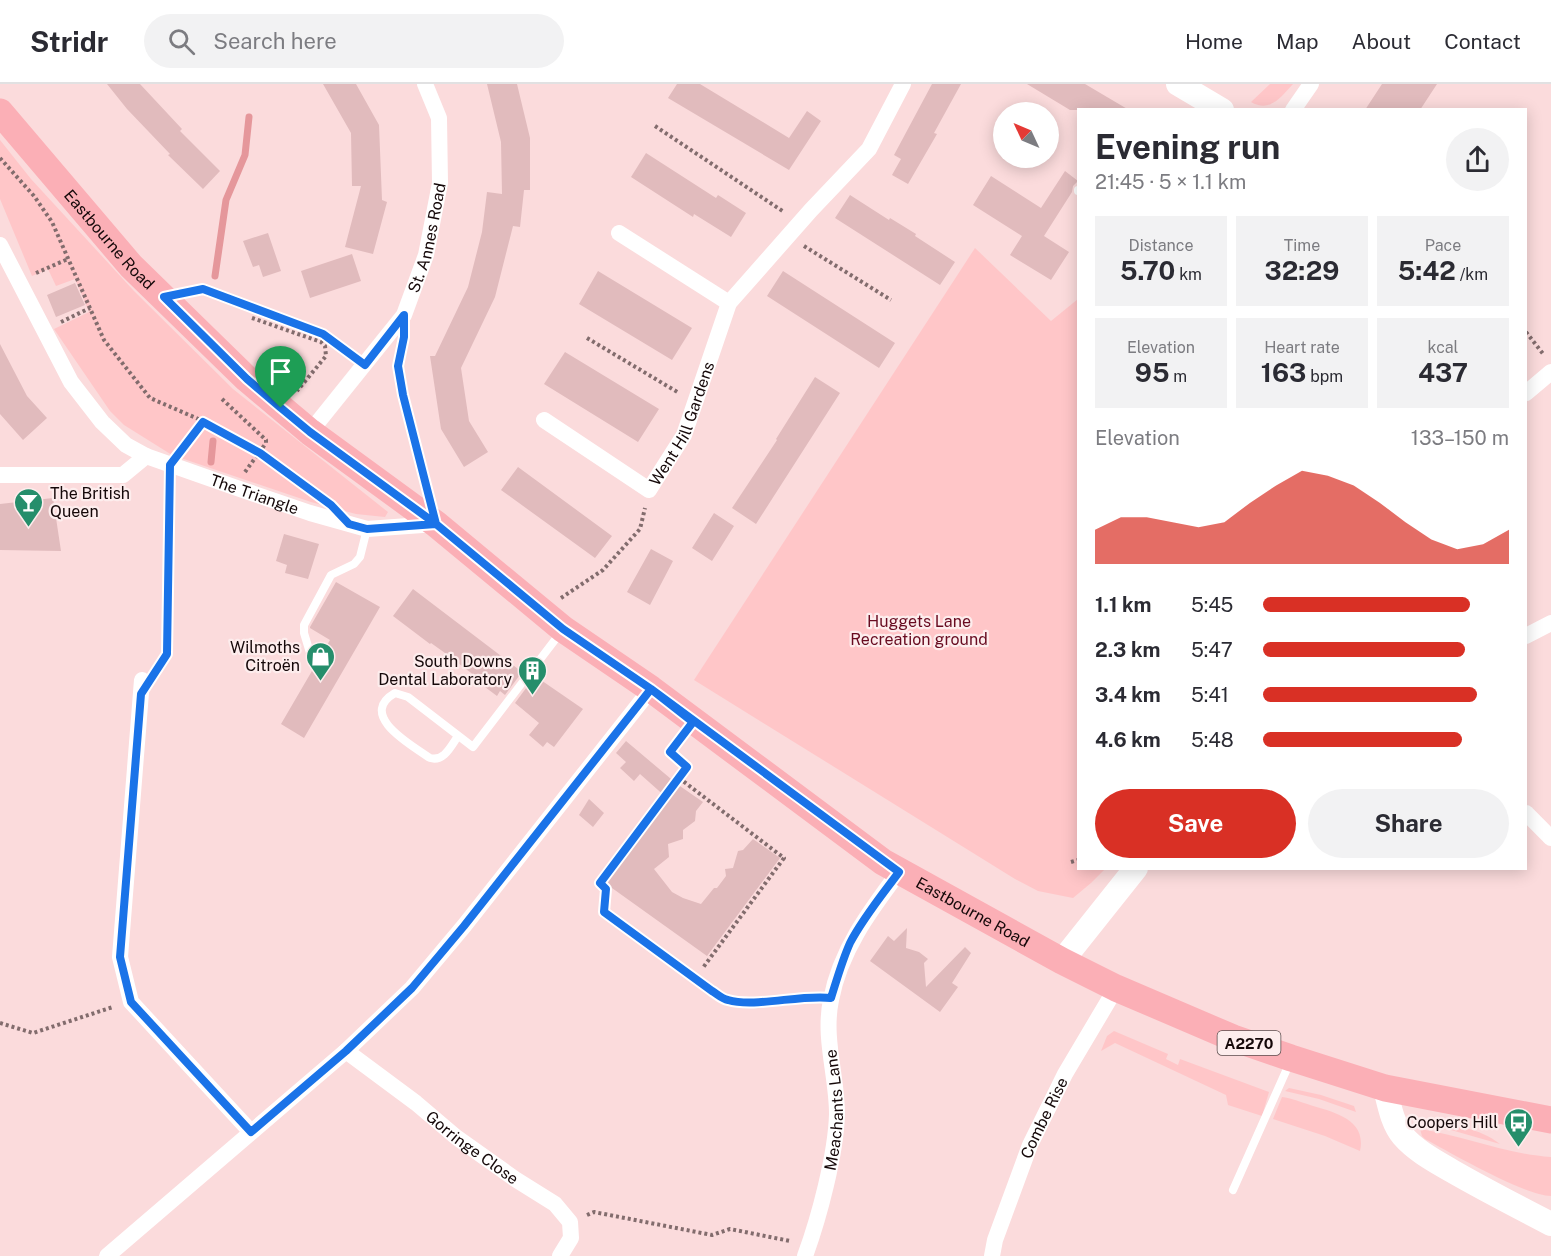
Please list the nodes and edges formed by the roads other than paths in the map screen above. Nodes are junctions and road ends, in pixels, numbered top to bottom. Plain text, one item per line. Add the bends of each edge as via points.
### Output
1 (425, 84) edge
2 (903, 84) edge
3 (1178, 84) edge
4 (1311, 84) edge
5 (1219, 108) edge
6 (1294, 108) edge
7 (0, 112) edge
8 (619, 233) dead end
9 (0, 245) edge
10 (729, 303) junction
11 (1551, 372) edge
12 (1527, 392) edge
13 (544, 420) dead end
14 (310, 432) junction
15 (146, 456) junction
16 (0, 475) edge
17 (436, 524) junction
18 (367, 529) junction
19 (1551, 623) edge
20 (563, 629) junction
21 (1527, 635) edge
22 (311, 656) dead end
23 (142, 687) road end
24 (651, 689) junction
25 (458, 736) junction
26 (1527, 814) edge
27 (1551, 838) edge
28 (1134, 870) edge
29 (899, 872) junction
30 (604, 912) road end
31 (1062, 961) junction
32 (1116, 988) junction
33 (831, 998) junction
34 (346, 1051) junction
35 (1291, 1059) junction
36 (1385, 1088) junction
37 (1551, 1120) edge
38 (251, 1132) junction
39 (1233, 1190) dead end
40 (1551, 1224) edge
41 (807, 1250) edge
42 (107, 1256) edge
43 (561, 1256) edge
44 (992, 1256) edge

1 - 14 street, St. Annes Road via 439,118 440,183 426,255 404,315
2 - 10 street, Went Hill Gardens via 869,149
3 - 5 street
4 - 6 street
7 - 14 main road, Eastbourne Road / A2270 via 131,266 247,379
8 - 10 street
9 - 15 street, The Triangle via 71,382 102,422 126,445
10 - 13 street, Went Hill Gardens via 684,435 649,490
11 - 12 street
14 - 17 main road, Eastbourne Road / A2270
15 - 16 street via 123,475
15 - 18 street, The Triangle
17 - 18 street, The Triangle
17 - 20 main road, Eastbourne Road / A2270
18 - 22 lane via 360,557 331,575 304,625
19 - 21 street
20 - 24 main road, Eastbourne Road / A2270
20 - 25 lane via 473,747
23 - 38 street via 120,957 131,1002
24 - 29 main road, Eastbourne Road / A2270
24 - 34 street via 472,917 412,988
25 - 25 lane via 408,697 395,693 385,699 381,710 384,723 430,758 442,758
26 - 27 street
28 - 31 street
29 - 31 main road, Eastbourne Road / A2270
29 - 33 street, Meachants Lane via 851,941
30 - 33 lane via 730,1001
31 - 32 main road, Eastbourne Road / A2270
32 - 35 main road, Eastbourne Road / A2270
32 - 44 street, Combe Rise via 1065,1074 1030,1146
33 - 41 street, Meachants Lane via 828,1019 837,1114 830,1166
34 - 38 street
34 - 43 street, Gorringe Close via 473,1149 555,1204 570,1222 570,1238
35 - 36 main road, Eastbourne Road / A2270
35 - 39 lane
36 - 37 main road, Eastbourne Road / A2270
36 - 40 street via 1397,1127 1415,1148 1489,1193
38 - 42 street

